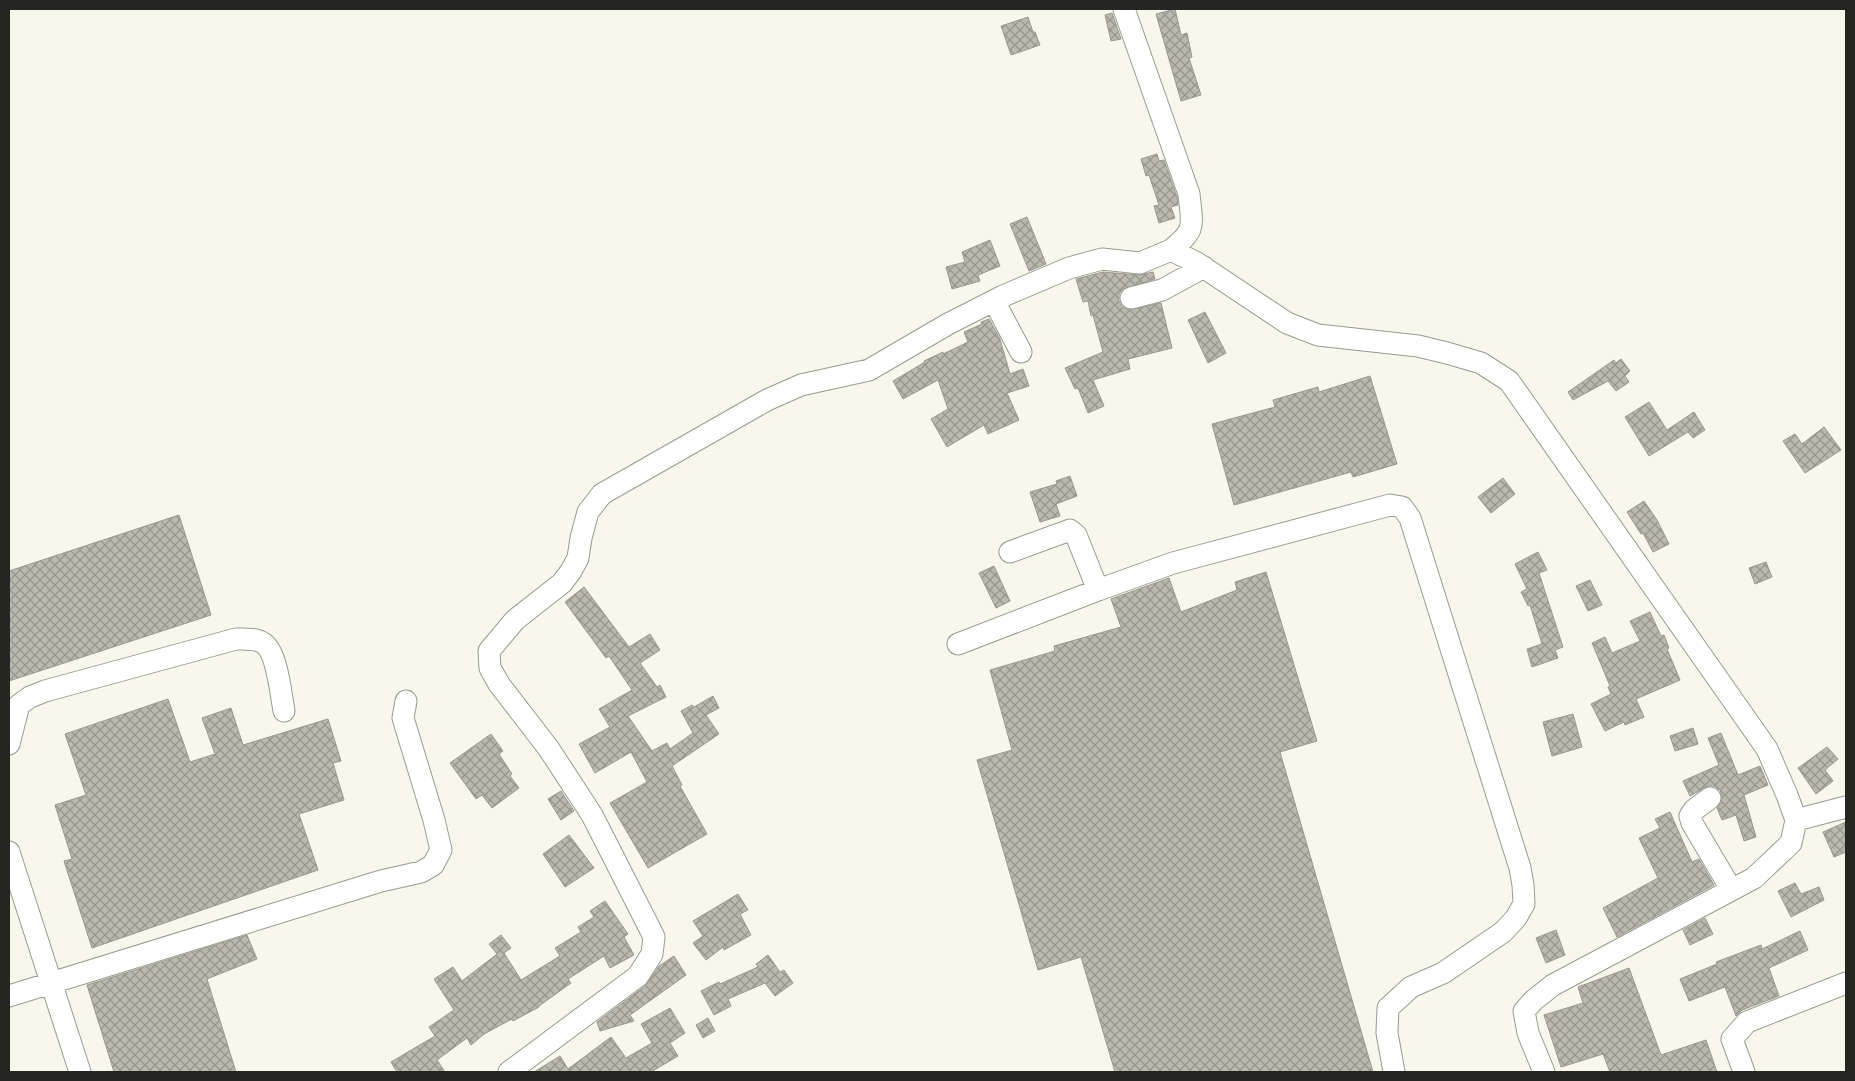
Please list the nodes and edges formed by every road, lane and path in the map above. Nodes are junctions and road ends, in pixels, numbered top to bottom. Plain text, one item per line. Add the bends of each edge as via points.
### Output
1 (1124, 9) edge
2 (1171, 250) junction
3 (1204, 267) junction
4 (1131, 298) dead end
5 (994, 301) junction
6 (1021, 352) dead end
7 (1010, 552) dead end
8 (1098, 590) junction
9 (958, 644) dead end
10 (406, 701) dead end
11 (284, 711) dead end
12 (9, 744) edge
13 (1710, 798) dead end
14 (1846, 807) edge
15 (1796, 820) junction
16 (9, 852) edge
17 (1731, 890) junction
18 (52, 983) junction
19 (1846, 983) edge
20 (9, 996) edge
21 (80, 1072) edge
22 (509, 1072) edge
23 (1394, 1072) edge
24 (1544, 1072) edge
25 (1744, 1072) edge

1 - 2 street via 1189,194 1192,226 1186,238
2 - 3 street
2 - 5 street via 1140,262 1102,260 1068,268
3 - 4 street via 1162,290
3 - 15 street via 1287,324 1318,335 1418,346 1447,353 1481,363 1509,380 1767,749
5 - 6 street
5 - 22 street via 869,370 801,385 767,400 602,494 588,512 578,558 571,571 552,591 515,620 489,651 490,668 499,684 549,749 592,815 654,937 652,954 638,976
7 - 8 street via 1070,530 1076,535
8 - 9 street
8 - 23 street via 1173,563 1390,505 1402,507 1410,518 1520,868 1524,904 1503,932 1443,973 1411,987 1388,1008 1387,1033
10 - 18 street via 403,718 440,850 433,865 421,872 371,884
11 - 12 street via 272,654 264,643 236,639 30,697 19,705
13 - 17 street via 1690,816
14 - 15 street
15 - 17 street via 1791,843 1754,878
16 - 18 street
17 - 24 street via 1553,985 1534,1000 1524,1011 1528,1033
18 - 20 street
18 - 21 street
19 - 25 street via 1747,1022 1732,1039

